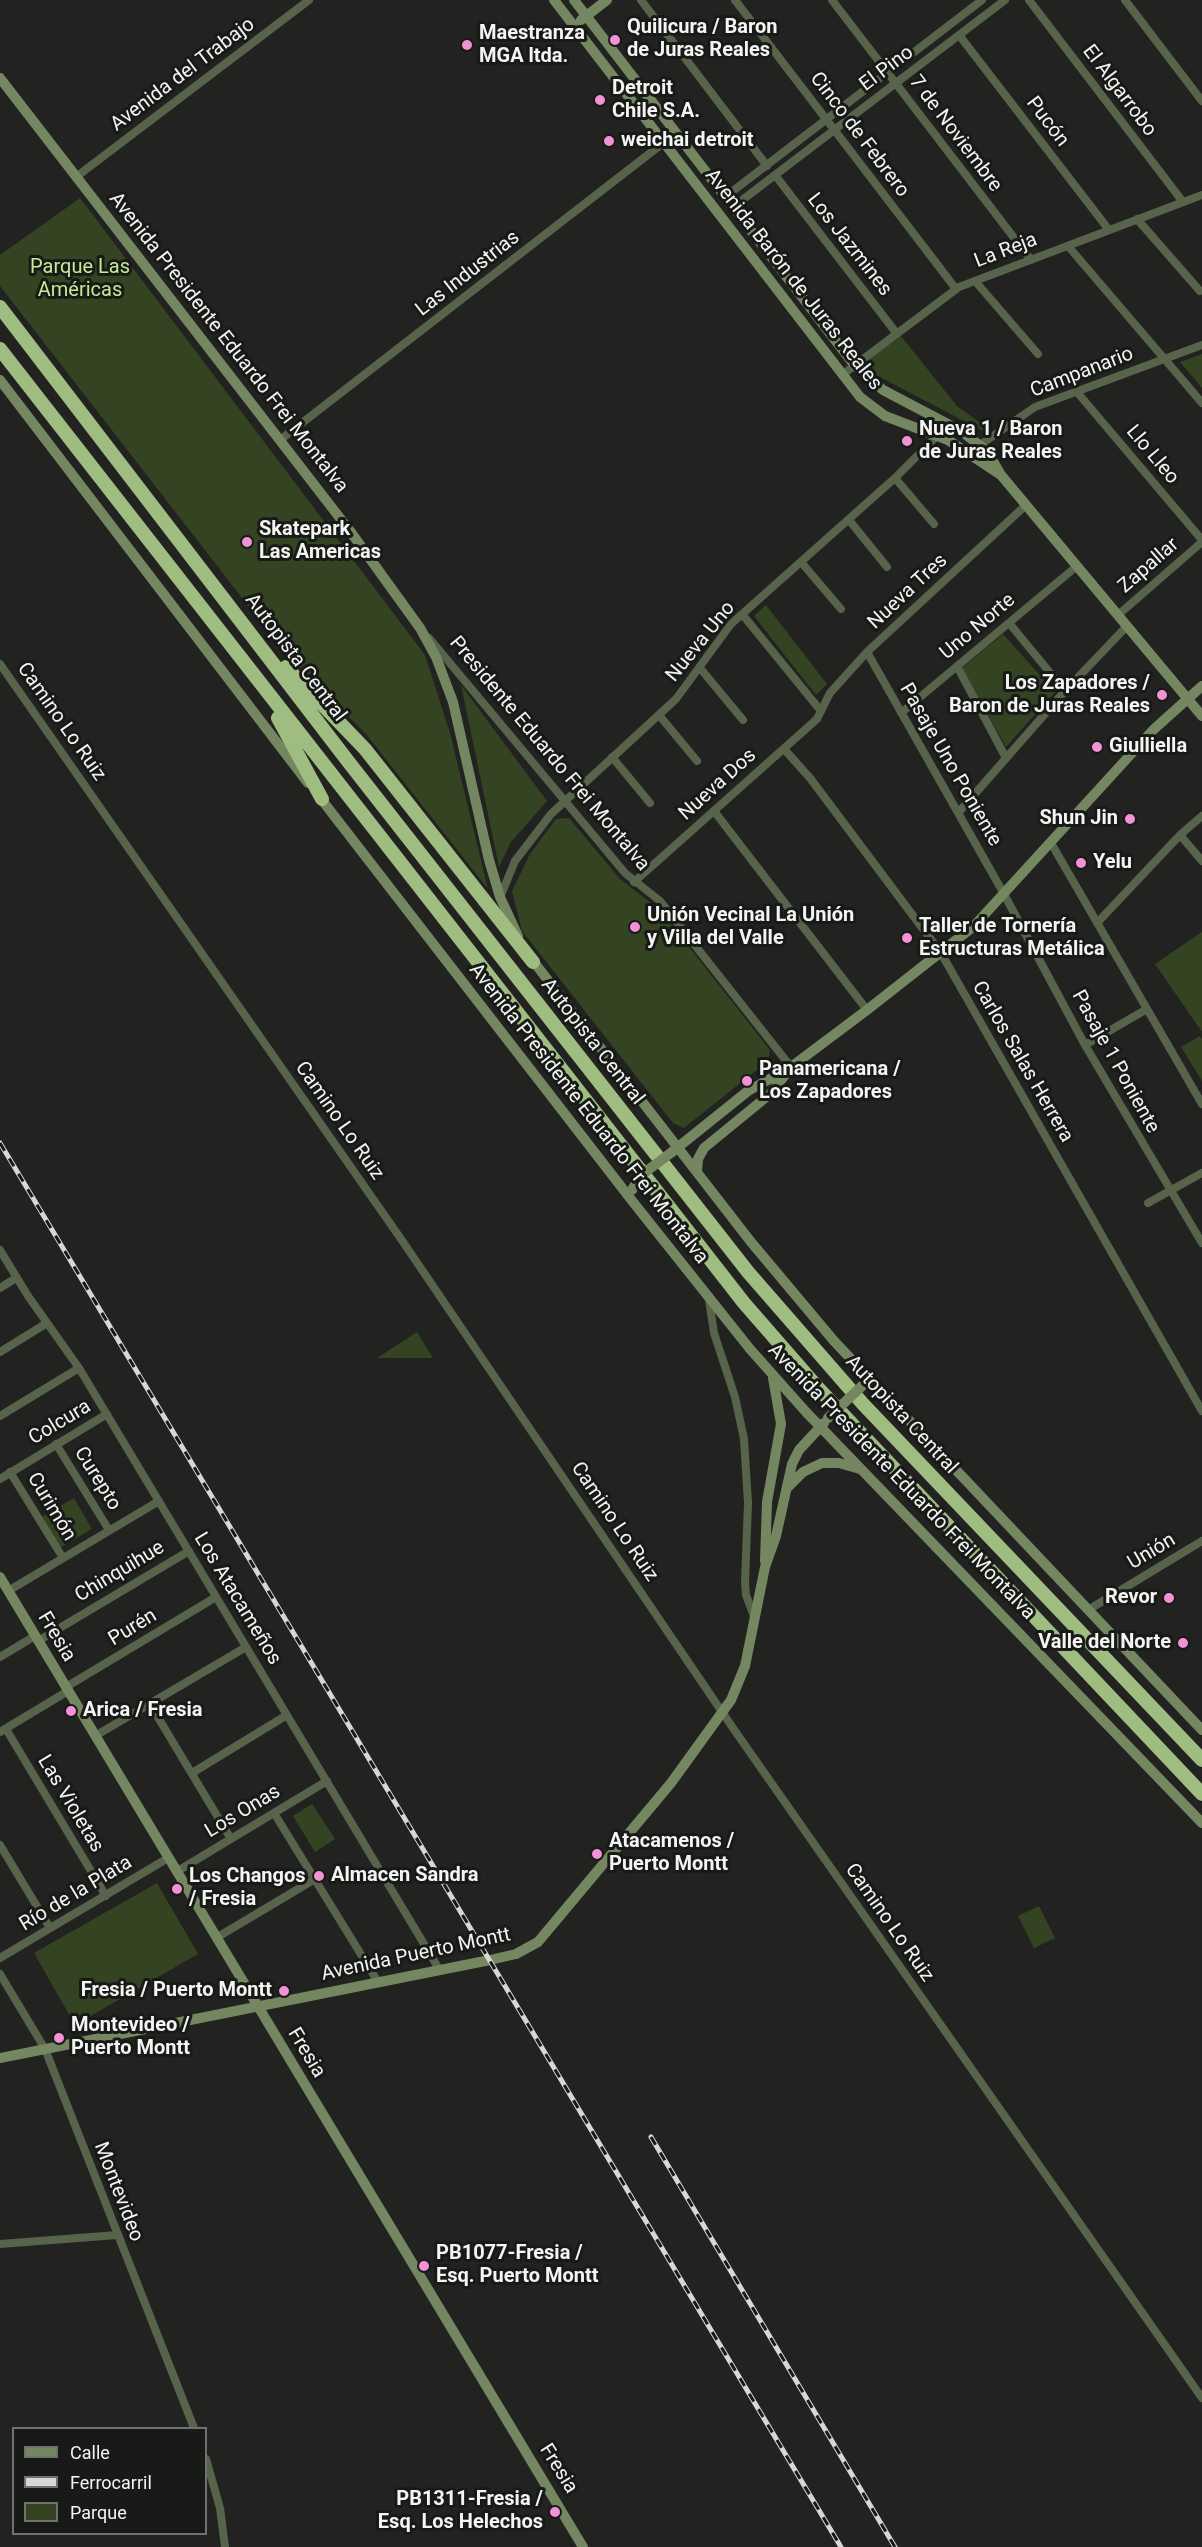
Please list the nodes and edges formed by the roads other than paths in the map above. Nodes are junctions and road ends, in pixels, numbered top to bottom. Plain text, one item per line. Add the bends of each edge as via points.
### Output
1 (309, 0) edge
2 (554, 0) edge
3 (574, 0) edge
4 (606, 0) edge
5 (641, 0) edge
6 (735, 0) edge
7 (832, 0) edge
8 (982, 0) edge
9 (1005, 0) edge
10 (1029, 0) edge
11 (1125, 0) edge
12 (971, 3) edge
13 (586, 16) junction
14 (573, 26) junction
15 (959, 35) junction
16 (888, 73) junction
17 (0, 78) edge
18 (896, 83) junction
19 (1201, 97) edge
20 (827, 120) junction
21 (834, 130) junction
22 (676, 133) junction
23 (663, 143) junction
24 (767, 166) junction
25 (775, 175) junction
26 (76, 177) junction
27 (1202, 195) edge
28 (725, 197) junction
29 (1183, 202) junction
30 (733, 207) junction
31 (1137, 219) junction
32 (1109, 230) junction
33 (1068, 246) junction
34 (1031, 260) junction
35 (975, 281) junction
36 (956, 289) junction
37 (1200, 291) dead end
38 (0, 307) edge
39 (897, 334) junction
40 (1202, 345) edge
41 (0, 349) edge
42 (1038, 354) dead end
43 (1165, 359) junction
44 (855, 366) junction
45 (842, 375) junction
46 (0, 381) edge
47 (1077, 392) junction
48 (1202, 403) edge
49 (949, 424) junction
50 (938, 435) junction
51 (280, 440) junction
52 (980, 445) junction
53 (1001, 475) junction
54 (895, 478) junction
55 (1026, 506) junction
56 (849, 520) junction
57 (934, 524) dead end
58 (1202, 541) edge
59 (801, 562) junction
60 (1077, 566) junction
61 (887, 567) dead end
62 (841, 609) dead end
63 (742, 614) junction
64 (1118, 615) junction
65 (1009, 623) junction
66 (1127, 626) junction
67 (420, 628) junction
68 (249, 630) junction
69 (867, 652) junction
70 (0, 664) edge
71 (957, 666) junction
72 (700, 668) junction
73 (250, 673) junction
74 (1202, 686) edge
75 (1065, 691) junction
76 (1187, 698) junction
77 (821, 711) junction
78 (901, 713) junction
79 (659, 715) junction
80 (1202, 716) edge
81 (743, 720) dead end
82 (784, 749) junction
83 (612, 757) junction
84 (1006, 758) junction
85 (697, 760) dead end
86 (322, 800) junction
87 (564, 800) junction
88 (650, 803) dead end
89 (714, 811) junction
90 (958, 813) junction
91 (1202, 816) edge
92 (1180, 835) junction
93 (1051, 843) junction
94 (1202, 861) edge
95 (634, 882) junction
96 (1004, 894) junction
97 (500, 897) junction
98 (1097, 923) junction
99 (941, 953) junction
100 (533, 962) junction
101 (1147, 1009) junction
102 (867, 1010) junction
103 (1085, 1045) junction
104 (791, 1067) junction
105 (1199, 1094) edge
106 (1202, 1104) edge
107 (674, 1150) junction
108 (697, 1172) junction
109 (1202, 1173) edge
110 (1170, 1191) junction
111 (633, 1202) junction
112 (1148, 1203) dead end
113 (1202, 1243) edge
114 (0, 1250) edge
115 (16, 1278) junction
116 (0, 1288) edge
117 (709, 1299) junction
118 (47, 1323) junction
119 (0, 1352) edge
120 (79, 1368) junction
121 (772, 1375) junction
122 (866, 1382) junction
123 (1202, 1411) edge
124 (107, 1414) junction
125 (0, 1416) edge
126 (824, 1422) junction
127 (57, 1444) junction
128 (863, 1469) junction
129 (10, 1472) junction
130 (0, 1479) edge
131 (785, 1491) junction
132 (159, 1501) junction
133 (109, 1530) junction
134 (1202, 1541) edge
135 (189, 1551) junction
136 (63, 1558) junction
137 (765, 1567) junction
138 (3, 1583) edge
139 (216, 1597) junction
140 (1088, 1610) junction
141 (755, 1618) junction
142 (37, 1638) junction
143 (246, 1647) junction
144 (0, 1657) edge
145 (67, 1689) junction
146 (150, 1704) junction
147 (724, 1714) junction
148 (287, 1715) junction
149 (3, 1730) edge
150 (1202, 1730) edge
151 (95, 1736) junction
152 (1202, 1760) edge
153 (192, 1773) junction
154 (327, 1781) junction
155 (1202, 1794) edge
156 (274, 1813) junction
157 (1202, 1823) edge
158 (231, 1839) junction
159 (0, 1845) edge
160 (168, 1858) junction
161 (176, 1872) junction
162 (315, 1879) junction
163 (106, 1896) junction
164 (50, 1928) junction
165 (216, 1938) junction
166 (0, 1958) edge
167 (439, 1969) junction
168 (0, 1974) edge
169 (378, 1982) junction
170 (257, 2007) junction
171 (45, 2049) junction
172 (0, 2058) edge
173 (117, 2235) junction
174 (0, 2244) edge
175 (1202, 2397) edge
176 (194, 2427) edge
177 (207, 2462) edge
178 (225, 2547) edge
179 (583, 2547) edge

1 - 26 street, Avenida del Trabajo
2 - 14 main road, Avenida Barón de Juras Reales
3 - 13 main road, Avenida Barón de Juras Reales
4 - 13 main road
5 - 24 street
6 - 20 street, Cinco de Febrero
7 - 16 street, 7 de Noviembre
8 - 12 street, El Pino
9 - 15 street, El Pino
10 - 29 street, El Algarrobo
11 - 19 street
12 - 16 street, El Pino
13 - 14 main road
13 - 22 main road, Avenida Barón de Juras Reales
14 - 23 main road, Avenida Barón de Juras Reales
15 - 18 street, El Pino
15 - 32 street, Pucón
16 - 18 street, 7 de Noviembre
16 - 20 street, El Pino
17 - 26 main road, Avenida Presidente Eduardo Frei Montalva
18 - 21 street, El Pino
18 - 34 street, 7 de Noviembre
20 - 21 street, Cinco de Febrero
20 - 24 street, El Pino
21 - 25 street, El Pino
21 - 36 street, Cinco de Febrero
22 - 23 street, Las Industrias
22 - 28 main road, Avenida Barón de Juras Reales
23 - 45 main road, Avenida Barón de Juras Reales
23 - 51 street, Las Industrias
24 - 28 street, El Pino
25 - 30 street, El Pino
25 - 39 street, Los Jazmines
26 - 51 main road, Avenida Presidente Eduardo Frei Montalva
27 - 29 street, La Reja
28 - 30 main road, Avenida Barón de Juras Reales
29 - 31 street, La Reja
30 - 44 main road, Avenida Barón de Juras Reales
31 - 32 street, La Reja
31 - 37 street
32 - 33 street, La Reja
33 - 34 street, La Reja
33 - 43 street
34 - 35 street, La Reja
35 - 36 street, La Reja
35 - 42 street
36 - 39 street, La Reja
38 - 68 highway, Autopista Central
39 - 44 street, La Reja
40 - 43 street, Campanario
41 - 73 highway
43 - 47 street, Campanario
43 - 48 street
44 - 45 street, La Reja
44 - 49 main road, Avenida Barón de Juras Reales via 883,390
45 - 50 main road, Avenida Barón de Juras Reales via 872,408
46 - 86 main road, Avenida Presidente Eduardo Frei Montalva
47 - 52 street, Campanario via 1030,410
47 - 58 street, Llo Lleo
49 - 50 street, Nueva Uno
49 - 52 main road, Avenida Barón de Juras Reales
50 - 53 main road, Avenida Barón de Juras Reales
50 - 54 street, Nueva Uno
51 - 67 main road, Avenida Presidente Eduardo Frei Montalva
52 - 53 main road, Avenida Barón de Juras Reales
53 - 55 main road, Avenida Barón de Juras Reales
54 - 56 street, Nueva Uno
54 - 57 street
55 - 60 main road, Avenida Barón de Juras Reales
55 - 69 street, Nueva Tres
56 - 59 street, Nueva Uno
56 - 61 street
58 - 64 street, Zapallar
59 - 62 street
59 - 63 street, Nueva Uno
60 - 64 main road, Avenida Barón de Juras Reales
60 - 65 street, Uno Norte
63 - 72 street, Nueva Uno
63 - 77 street
64 - 66 main road, Avenida Barón de Juras Reales
65 - 71 street, Uno Norte
65 - 75 street
66 - 75 street
66 - 76 main road, Avenida Barón de Juras Reales
67 - 87 street, Presidente Eduardo Frei Montalva
67 - 97 main road, Avenida Presidente Eduardo Frei Montalva via 453,702
68 - 100 highway via 365,749
68 - 152 highway, Autopista Central via 783,1314 863,1404
69 - 77 street, Nueva Tres via 830,693
69 - 78 street, Pasaje Uno Poniente
70 - 147 street, Camino Lo Ruiz via 407,1247
71 - 78 street, Uno Norte
71 - 84 street
72 - 79 street, Nueva Uno
72 - 81 street
73 - 86 highway
73 - 155 highway via 762,1326
74 - 76 main road
75 - 84 street
76 - 80 main road, Avenida Barón de Juras Reales
76 - 93 main road
77 - 82 street, Nueva Dos
78 - 90 street, Pasaje Uno Poniente
79 - 83 street, Nueva Uno
79 - 85 street
82 - 89 street, Nueva Dos
82 - 99 street, Carlos Salas Herrera
83 - 87 street, Nueva Uno
83 - 88 street
84 - 90 street
86 - 111 main road, Avenida Presidente Eduardo Frei Montalva
87 - 95 street, Presidente Eduardo Frei Montalva
87 - 97 street, Nueva Uno via 515,861
89 - 95 street, Nueva Dos
89 - 102 street
90 - 96 street, Pasaje Uno Poniente
91 - 92 street
92 - 94 street
92 - 98 street
93 - 96 main road
93 - 98 street
95 - 104 street, Presidente Eduardo Frei Montalva via 660,901
96 - 99 main road
96 - 103 street, Pasaje 1 Poniente
97 - 100 main road, Avenida Presidente Eduardo Frei Montalva
98 - 101 street
99 - 102 main road
99 - 123 street, Carlos Salas Herrera
100 - 107 main road, Avenida Presidente Eduardo Frei Montalva
101 - 103 street
101 - 105 street
102 - 104 main road
103 - 110 street, Pasaje 1 Poniente
104 - 107 main road via 748,1091
104 - 108 main road via 770,1094 704,1148
105 - 106 street
107 - 108 main road, Avenida Presidente Eduardo Frei Montalva
107 - 111 main road, bridge via 638,1178 632,1190
108 - 122 main road, Avenida Presidente Eduardo Frei Montalva
109 - 110 street
110 - 112 street
110 - 113 street, Pasaje 1 Poniente
111 - 117 main road, Avenida Presidente Eduardo Frei Montalva
114 - 115 street, Los Atacameños
115 - 116 street
115 - 118 street, Los Atacameños
117 - 121 main road, Avenida Presidente Eduardo Frei Montalva
117 - 141 street via 714,1333 735,1396 744,1439 748,1503 745,1583
118 - 119 street
118 - 120 street, Los Atacameños
120 - 124 street, Los Atacameños
120 - 125 street
121 - 126 main road, Avenida Presidente Eduardo Frei Montalva
121 - 137 main road, Avenida Puerto Montt via 781,1424 767,1502
122 - 126 main road, Avenida Puerto Montt, bridge
122 - 140 main road, Avenida Presidente Eduardo Frei Montalva
124 - 127 street, Colcura
124 - 132 street, Los Atacameños
126 - 128 main road, Avenida Presidente Eduardo Frei Montalva
126 - 131 main road, Avenida Puerto Montt via 794,1459
127 - 129 street, Colcura
127 - 133 street, Curepto
128 - 131 main road via 822,1463 803,1472
128 - 157 main road, Avenida Presidente Eduardo Frei Montalva
129 - 130 street, Colcura
129 - 136 street, Curimón
131 - 137 main road, Avenida Puerto Montt
132 - 133 street
132 - 135 street, Los Atacameños
133 - 136 street
134 - 140 street, Unión
135 - 139 street, Los Atacameños
135 - 142 street, Chinquihue
136 - 138 street
137 - 141 main road, Avenida Puerto Montt
138 - 142 main road, Fresia
139 - 143 street, Los Atacameños
139 - 145 street, Purén
140 - 150 main road, Avenida Presidente Eduardo Frei Montalva
141 - 147 main road, Avenida Puerto Montt via 743,1673
142 - 144 street, Chinquihue
142 - 145 main road, Fresia
143 - 146 street
143 - 148 street, Los Atacameños
145 - 149 street, Purén
145 - 151 main road, Fresia
146 - 151 street
146 - 153 street
147 - 167 main road, Avenida Puerto Montt via 538,1942 516,1954
147 - 175 street, Camino Lo Ruiz
148 - 153 street
148 - 154 street, Los Atacameños
149 - 163 street, Las Violetas
151 - 160 main road, Fresia
153 - 158 street
154 - 156 street, Los Onas
154 - 167 street, Los Atacameños
156 - 158 street, Los Onas
156 - 162 street
158 - 161 street, Los Onas
159 - 164 street
160 - 161 main road, Fresia
160 - 163 street, Río de la Plata
161 - 165 main road, Fresia
162 - 165 street
162 - 169 street
163 - 164 street, Río de la Plata
164 - 166 street, Río de la Plata
165 - 170 main road, Fresia
167 - 169 main road, Avenida Puerto Montt
168 - 171 street, Montevideo
169 - 170 main road, Avenida Puerto Montt
170 - 171 main road, Avenida Puerto Montt
170 - 179 main road, Fresia
171 - 172 main road, Avenida Puerto Montt
171 - 173 street, Montevideo
173 - 174 street
173 - 176 street, Montevideo
177 - 178 street via 220,2508

